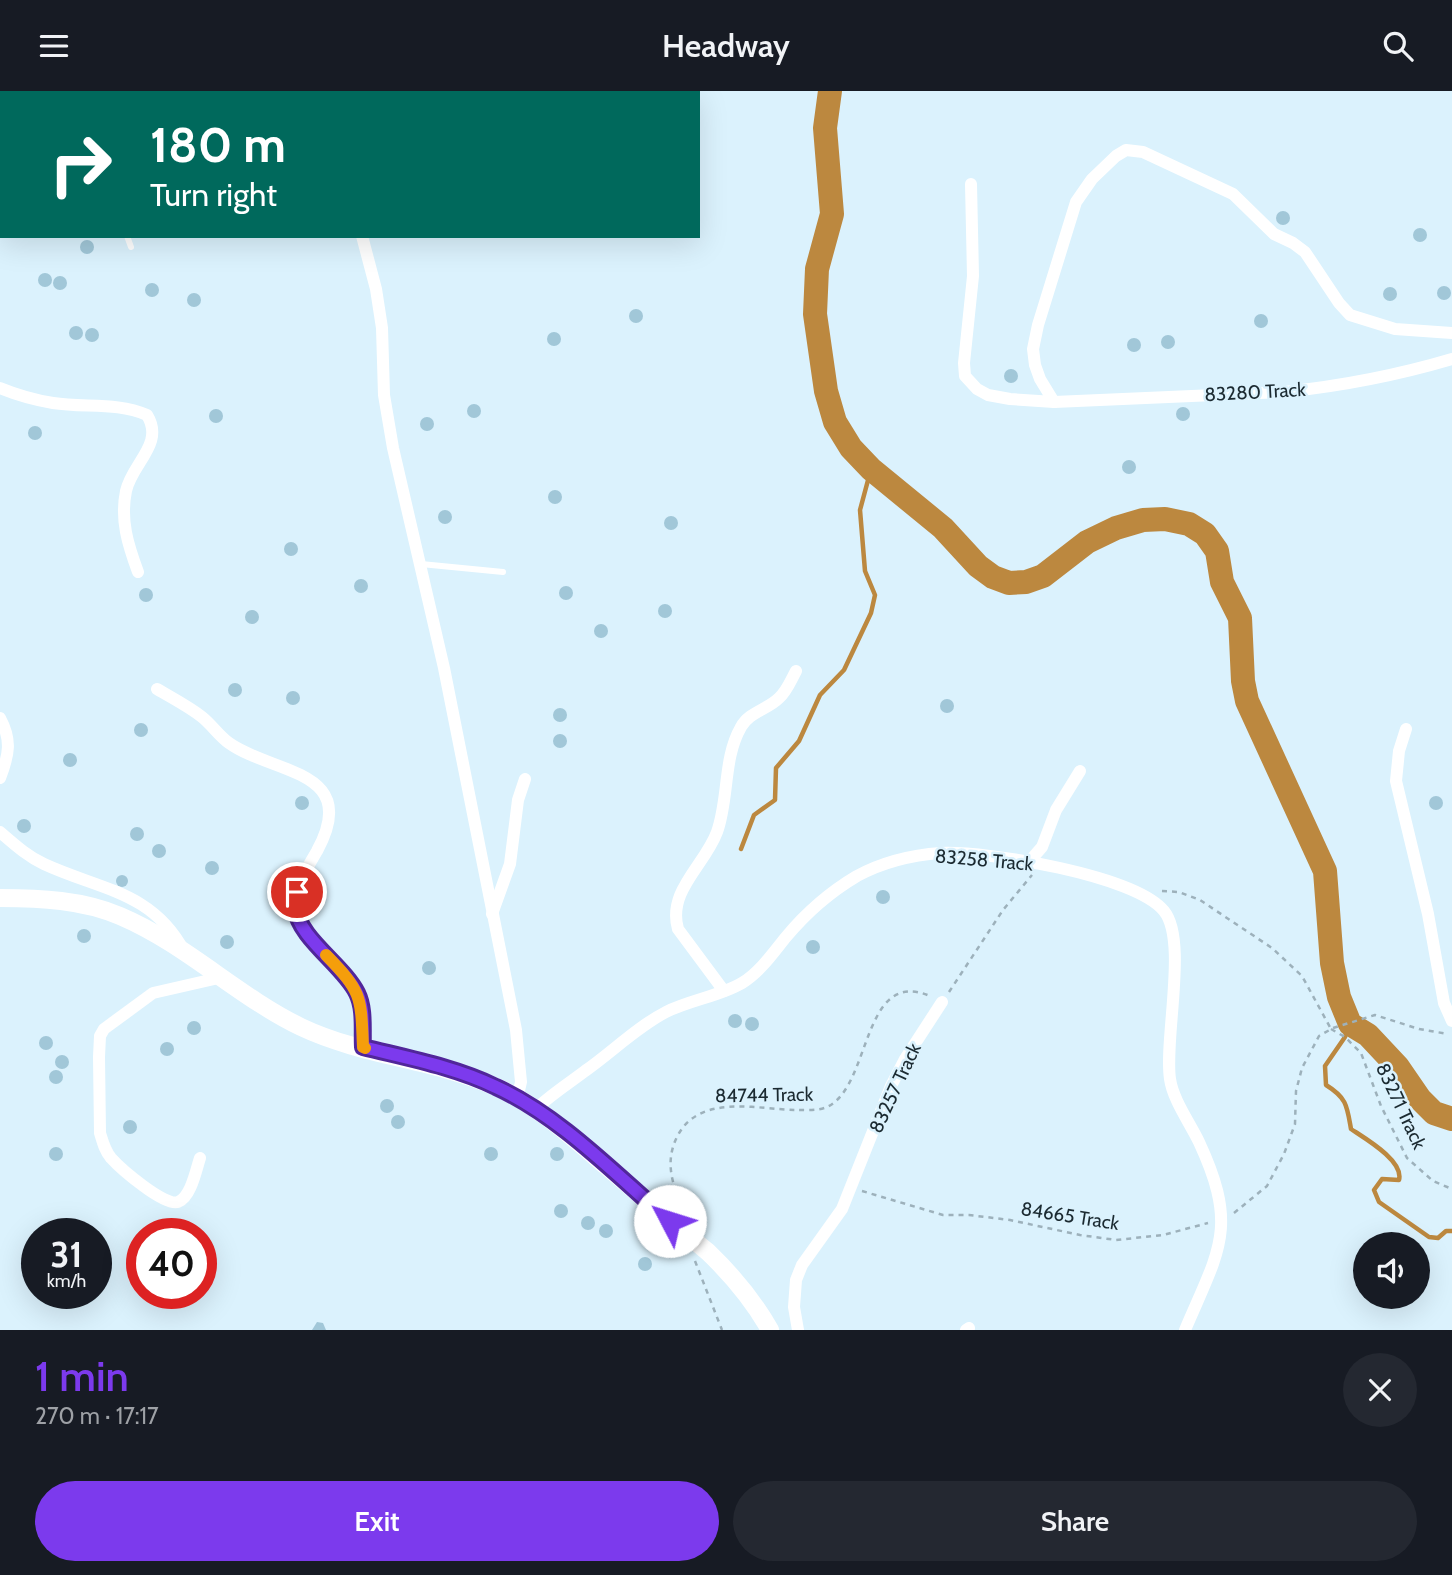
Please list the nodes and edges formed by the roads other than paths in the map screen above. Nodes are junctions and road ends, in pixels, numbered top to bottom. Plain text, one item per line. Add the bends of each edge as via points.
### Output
1 (971, 184) dead end
2 (128, 238) edge
3 (363, 238) edge
4 (131, 247) dead end
5 (1452, 333) edge
6 (1452, 359) edge
7 (0, 388) edge
8 (1054, 402) junction
9 (420, 564) junction
10 (138, 572) dead end
11 (503, 572) dead end
12 (796, 671) dead end
13 (157, 689) dead end
14 (0, 718) edge
15 (1406, 729) dead end
16 (1080, 771) dead end
17 (0, 778) edge
18 (525, 779) dead end
19 (0, 832) edge
20 (1034, 864) junction
21 (0, 898) edge
22 (492, 914) junction
23 (185, 951) junction
24 (223, 977) junction
25 (724, 991) junction
26 (942, 1002) road end
27 (1452, 1021) edge
28 (363, 1047) junction
29 (517, 1098) junction
30 (535, 1110) junction
31 (200, 1158) dead end
32 (770, 1330) edge
33 (798, 1330) edge
34 (1185, 1330) edge

1 - 8 street, 83280 Track via 974,276 965,376 988,395
2 - 4 lane
3 - 9 street via 382,328 387,417
5 - 8 street via 1395,329 1350,315 1305,252 1274,234 1233,194 1143,152 1126,150 1092,179 1076,202 1038,325 1035,365
6 - 8 street, 83280 Track via 1314,389
7 - 10 street via 54,403 117,407 147,415 154,435 132,473 124,502 124,525
9 - 11 lane
9 - 22 street
12 - 25 street via 779,699 752,715 739,730 717,832 676,904 678,929
13 - 28 street via 202,717 229,743 308,779 329,803 324,834 297,892 296,910 300,923 358,995
14 - 17 street via 9,739
15 - 27 street via 1396,781 1429,914 1444,1003
16 - 20 street via 1056,810
18 - 22 street via 517,800 510,864
19 - 23 street via 41,863 124,895 155,913 173,930
20 - 25 street, 83258 Track via 944,853 890,862 828,896 754,973
20 - 34 street, 83258 Track via 1134,890 1164,911 1170,922 1174,962 1170,1082 1215,1179 1222,1217 1218,1251
21 - 23 street via 62,901 118,915
22 - 29 street via 516,1030
23 - 24 street
24 - 28 street via 300,1026
24 - 31 street via 153,993 111,1021 100,1036 100,1133 111,1158 167,1202 176,1203 188,1190
25 - 30 street, 83258 Track via 663,1013
26 - 33 street, 83257 Track via 891,1086 842,1209 802,1265 794,1307
28 - 29 street via 471,1077
29 - 30 street
30 - 32 street via 729,1272

